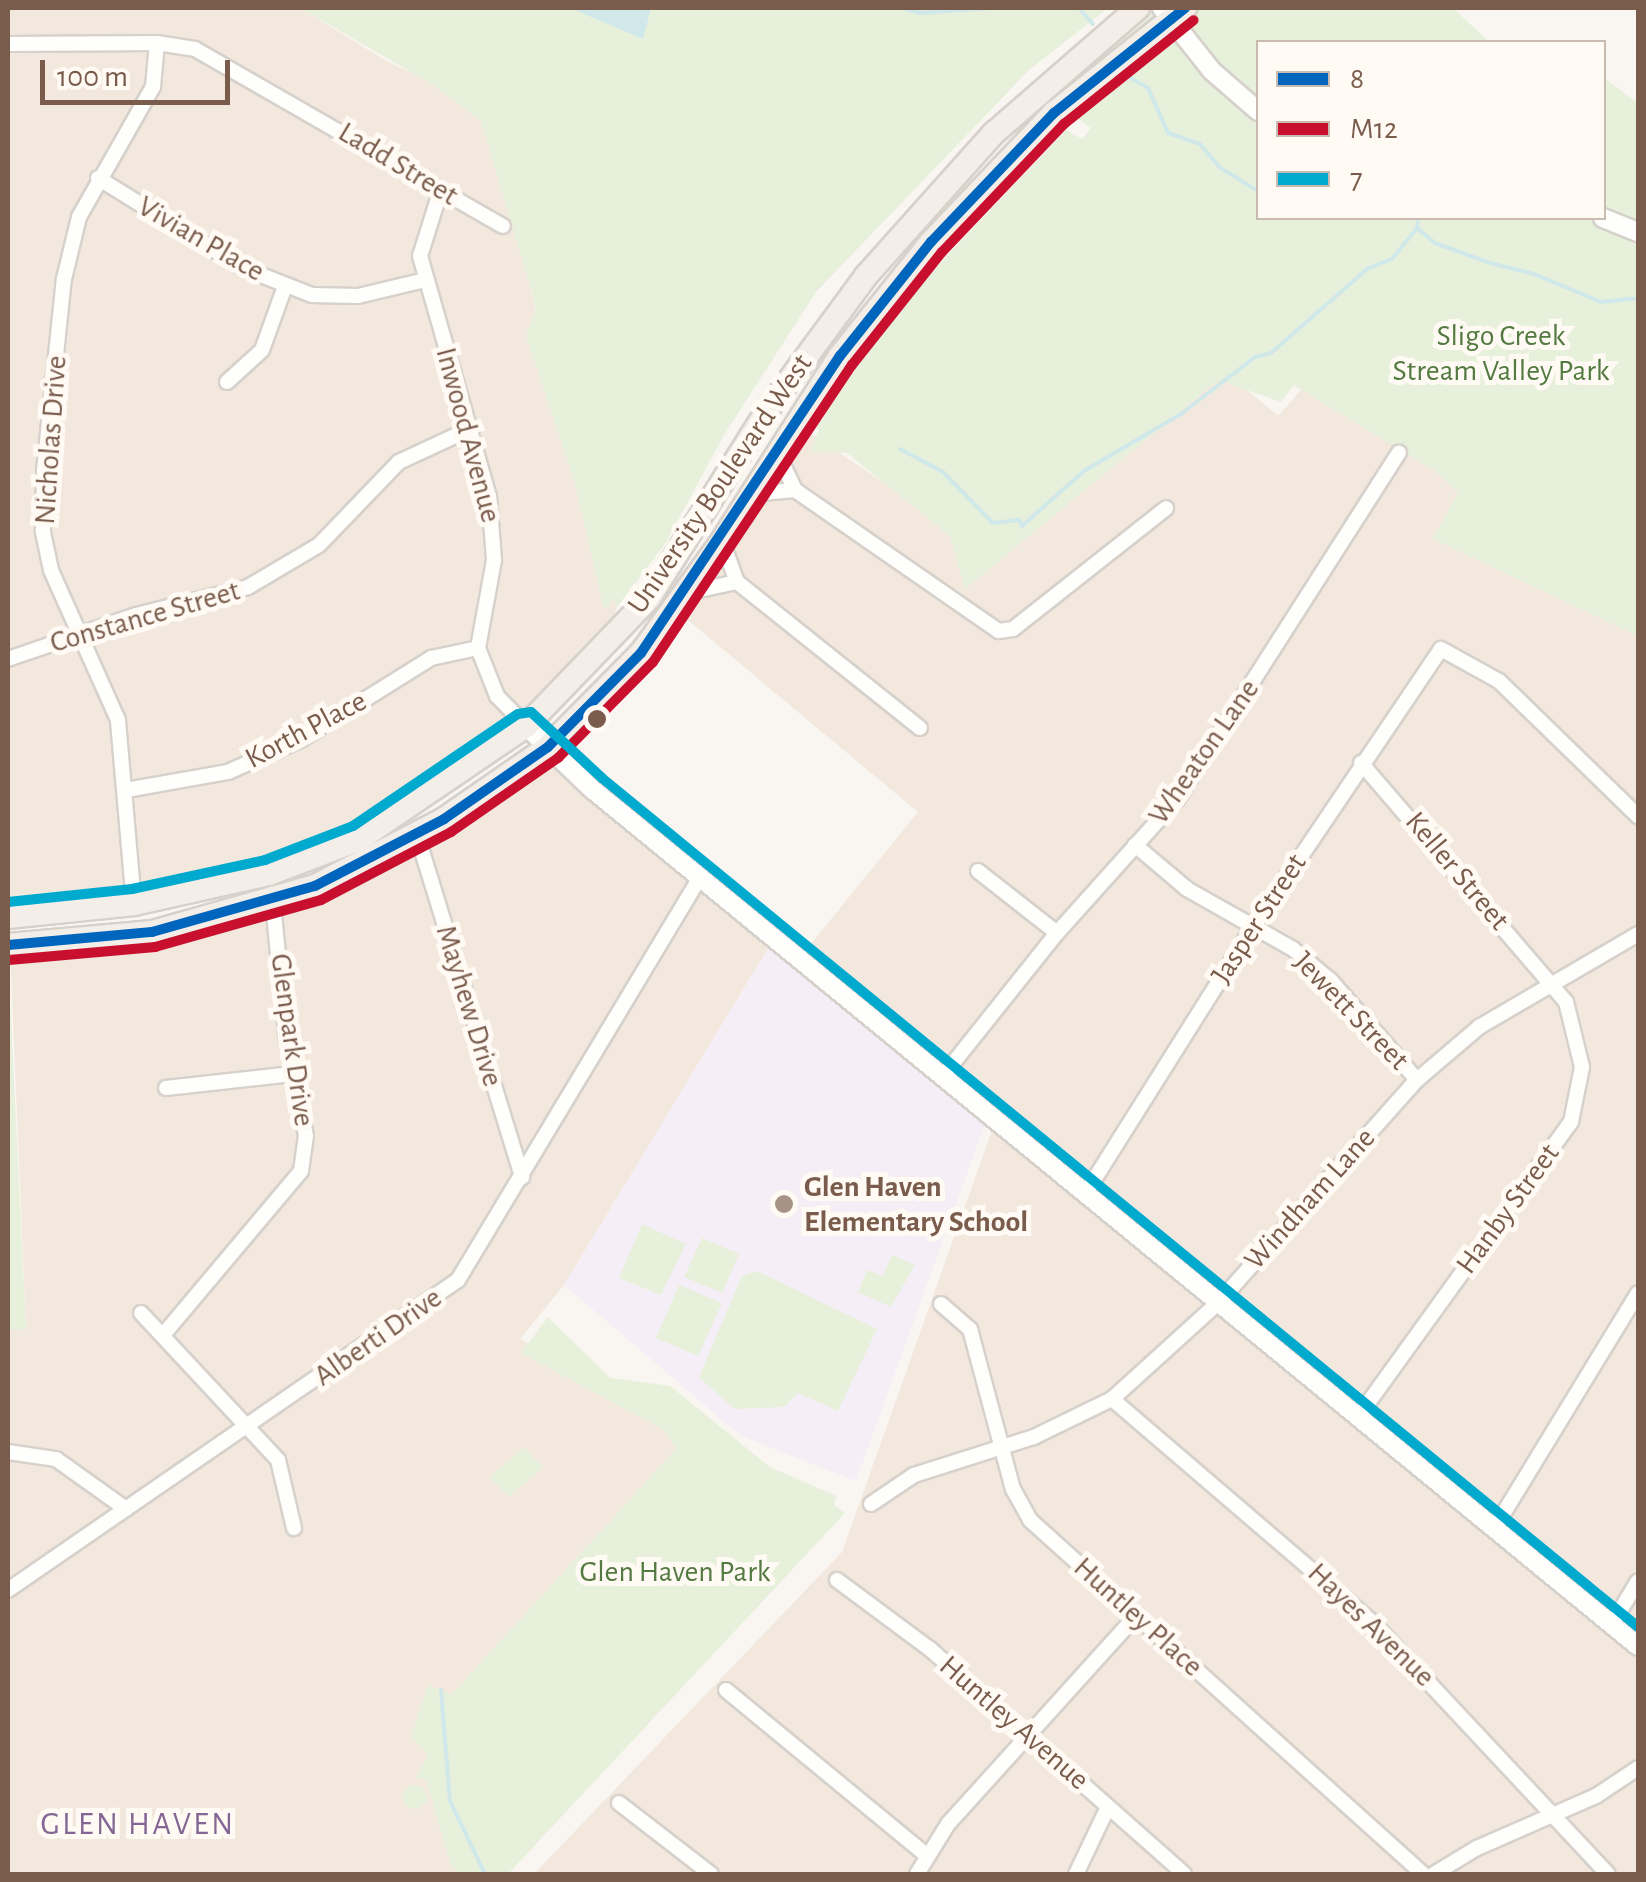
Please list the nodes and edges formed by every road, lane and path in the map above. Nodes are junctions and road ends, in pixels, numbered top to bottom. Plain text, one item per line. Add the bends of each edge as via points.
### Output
1 (1138, 8) edge
2 (1172, 11) edge
3 (158, 43) junction
4 (8, 44) edge
5 (1256, 109) edge
6 (98, 178) junction
7 (440, 188) junction
8 (1606, 220) edge
9 (503, 226) dead end
10 (1638, 232) edge
11 (425, 280) junction
12 (285, 286) junction
13 (227, 382) dead end
14 (470, 429) junction
15 (776, 450) junction
16 (1399, 454) dead end
17 (794, 490) junction
18 (748, 494) junction
19 (1166, 508) dead end
20 (722, 541) junction
21 (737, 582) junction
22 (685, 594) junction
23 (80, 633) junction
24 (478, 648) junction
25 (8, 659) edge
26 (526, 726) junction
27 (920, 728) dead end
28 (548, 747) junction
29 (1361, 762) junction
30 (126, 790) junction
31 (1638, 816) edge
32 (417, 835) junction
33 (1136, 845) junction
34 (978, 871) dead end
35 (269, 874) junction
36 (700, 878) junction
37 (274, 901) junction
38 (134, 904) junction
39 (8, 917) edge
40 (1254, 926) junction
41 (1057, 933) junction
42 (1638, 934) edge
43 (8, 946) edge
44 (1551, 982) junction
45 (292, 1074) junction
46 (942, 1076) junction
47 (1417, 1080) junction
48 (166, 1088) dead end
49 (522, 1177) junction
50 (1086, 1194) junction
51 (1638, 1293) edge
52 (1218, 1303) junction
53 (941, 1304) dead end
54 (141, 1313) dead end
55 (164, 1336) junction
56 (1112, 1399) junction
57 (1358, 1417) junction
58 (250, 1426) junction
59 (1002, 1448) junction
60 (8, 1452) edge
61 (871, 1504) dead end
62 (126, 1509) junction
63 (294, 1528) dead end
64 (1494, 1529) junction
65 (837, 1580) dead end
66 (1638, 1581) edge
67 (8, 1590) edge
68 (1136, 1615) junction
69 (1612, 1624) junction
70 (1638, 1646) edge
71 (726, 1690) dead end
72 (1028, 1735) junction
73 (1638, 1768) edge
74 (619, 1803) dead end
75 (1108, 1807) junction
76 (1551, 1818) junction
77 (926, 1855) junction
78 (710, 1874) edge
79 (917, 1874) edge
80 (1076, 1874) edge
81 (1184, 1874) edge
82 (1423, 1874) edge
83 (1434, 1874) edge
84 (1608, 1874) edge

1 - 26 main road, University Boulevard West via 994,133 866,276 768,409 649,598
2 - 5 street via 1212,71
2 - 15 main road, University Boulevard West via 1054,113 931,242
3 - 4 street, Ladd Street
3 - 6 street, Nicholas Drive via 153,87
3 - 7 street, Ladd Street via 218,59
6 - 12 street, Vivian Place via 243,268
6 - 23 street, Nicholas Drive via 64,278 44,472 43,532 51,570
7 - 9 street, Ladd Street
7 - 11 street, Inwood Avenue via 422,236
8 - 10 street
11 - 12 street, Vivian Place via 358,296
11 - 14 street, Inwood Avenue
12 - 13 street via 262,350
14 - 23 street, Constance Street via 399,462 318,546 287,567 214,600
14 - 24 street, Inwood Avenue via 495,536
15 - 17 street
15 - 18 main road, University Boulevard West
16 - 33 street, Wheaton Lane via 1178,798
17 - 18 street
17 - 19 street via 1000,632 1013,630
18 - 20 main road, University Boulevard West
20 - 21 street
20 - 22 main road, University Boulevard West
21 - 22 street
21 - 27 street
22 - 28 main road, University Boulevard West via 640,653
23 - 25 street, Constance Street
23 - 30 street, Nicholas Drive via 118,720
24 - 26 street via 497,696
24 - 30 street, Korth Place via 431,658 300,740 228,772
26 - 28 street
26 - 35 main road, University Boulevard West via 360,838
28 - 32 main road, University Boulevard West
28 - 36 street
29 - 31 street, Jasper Street via 1441,650 1499,680
29 - 40 street, Jasper Street
29 - 44 street, Keller Street
30 - 38 street, Nicholas Drive
32 - 37 main road, University Boulevard West
32 - 49 street, Mayhew Drive
33 - 40 street, Jewett Street via 1187,890
33 - 41 street, Wheaton Lane
34 - 41 street
35 - 37 street, Glenpark Drive
35 - 38 main road, University Boulevard West
36 - 46 street
36 - 49 street, Alberti Drive
37 - 43 main road, University Boulevard West via 152,932
37 - 45 street, Glenpark Drive
38 - 39 main road, University Boulevard West
40 - 47 street, Jewett Street via 1331,981
40 - 50 street, Jasper Street
41 - 46 street, Wheaton Lane
42 - 44 street, Windham Lane
44 - 47 street, Windham Lane via 1479,1027
44 - 57 street, Hanby Street via 1580,1038 1580,1095 1571,1122
45 - 48 street
45 - 55 street, Glenpark Drive via 306,1136 301,1171
46 - 50 street
47 - 52 street, Windham Lane
49 - 58 street, Alberti Drive via 480,1252 446,1290
50 - 52 street
51 - 64 street
52 - 56 street, Windham Lane
52 - 57 street
53 - 59 street, Huntley Place via 970,1329
54 - 55 street
55 - 58 street
56 - 59 street, Windham Lane via 1064,1426
56 - 76 street, Hayes Avenue via 1372,1622
57 - 64 street
58 - 62 street, Alberti Drive
58 - 63 street via 278,1460
59 - 61 street, Windham Lane via 914,1475
59 - 68 street, Huntley Place via 1030,1520
60 - 62 street via 56,1460
62 - 67 street, Alberti Drive
64 - 69 street
65 - 72 street, Huntley Avenue
66 - 69 street
68 - 72 street
68 - 82 street, Huntley Place
69 - 70 street
71 - 77 street
72 - 75 street, Huntley Avenue
72 - 77 street
73 - 76 street
74 - 78 street
75 - 80 street
75 - 81 street, Huntley Avenue
76 - 83 street
76 - 84 street, Hayes Avenue
77 - 79 street

